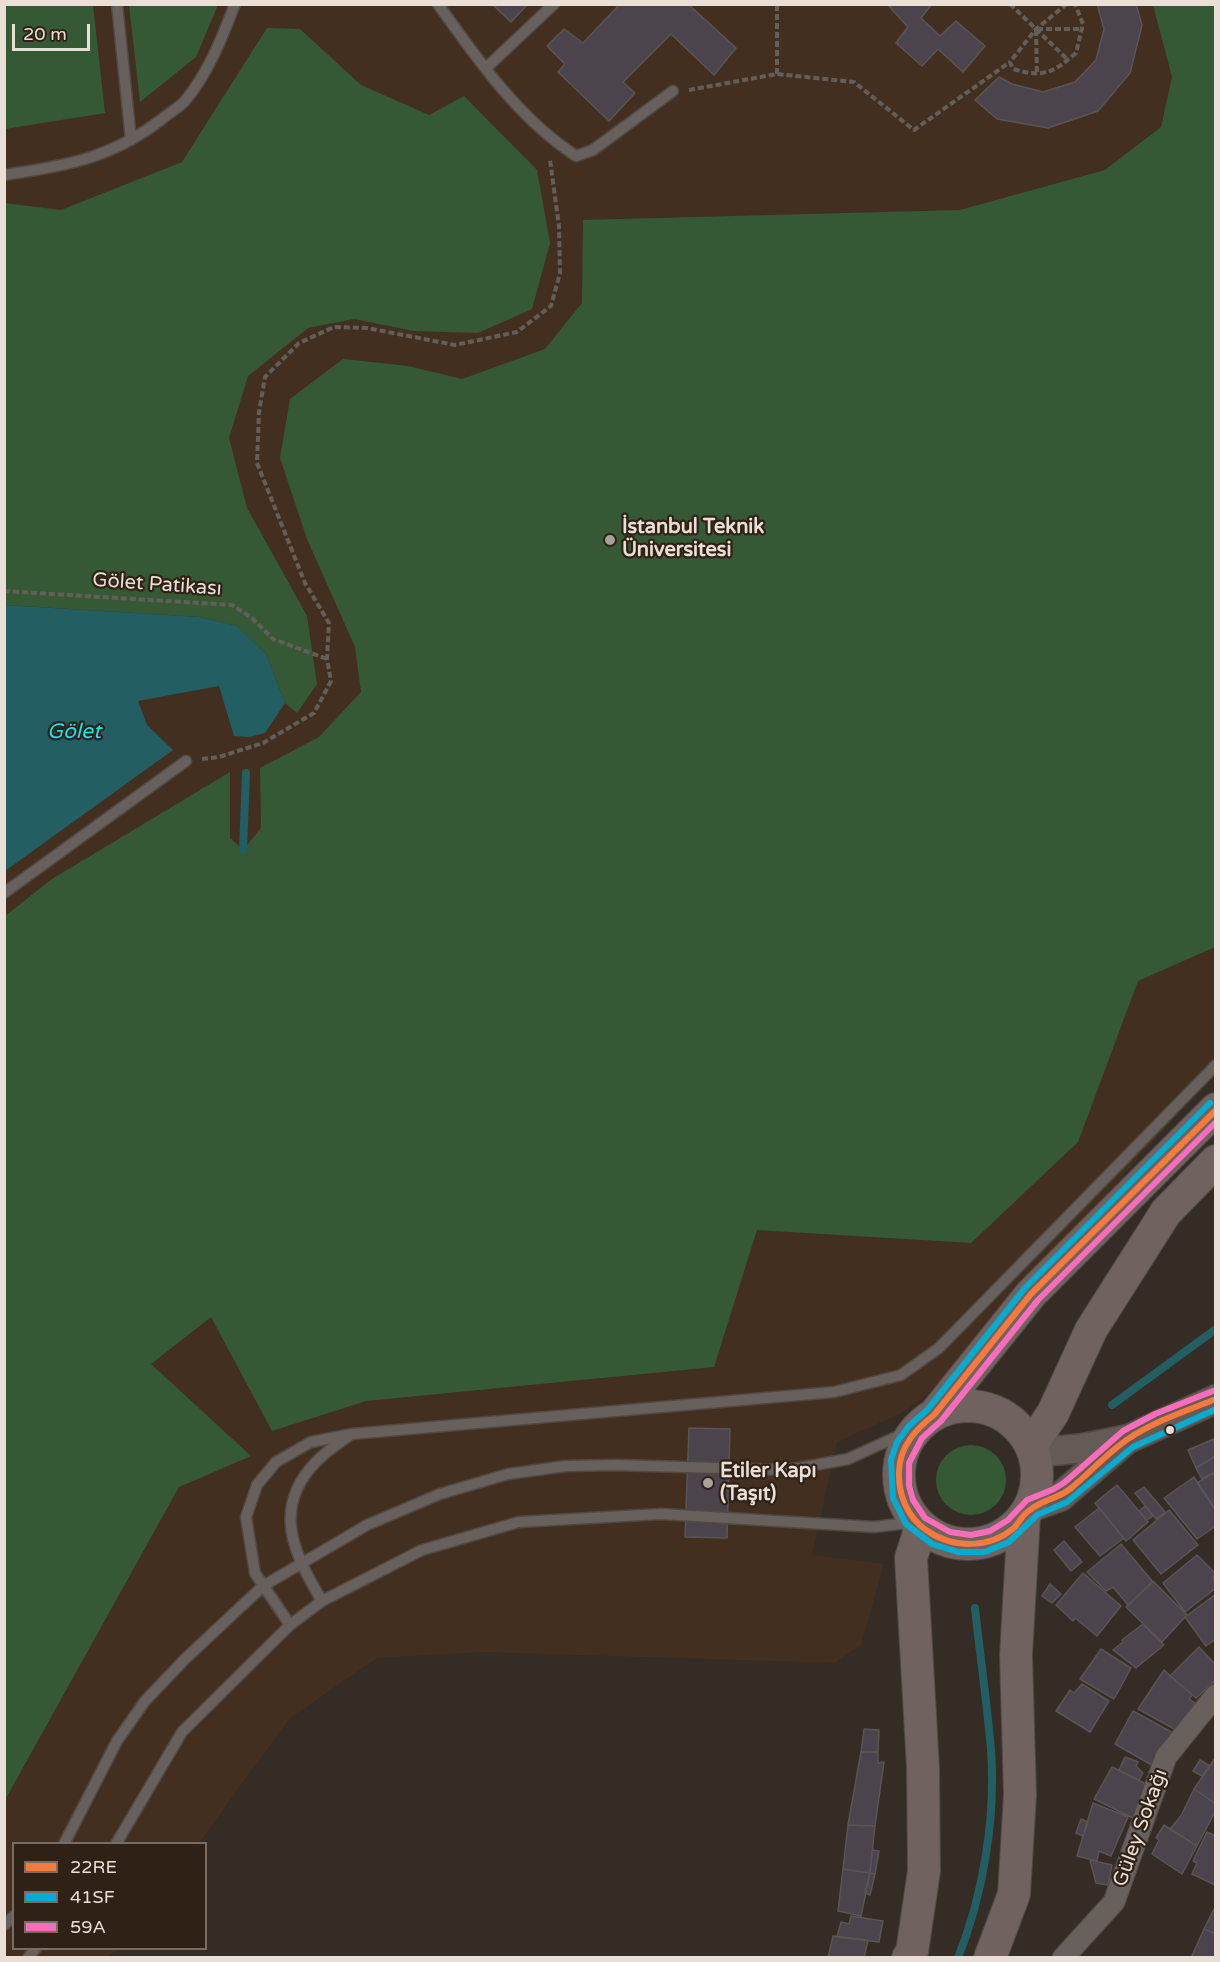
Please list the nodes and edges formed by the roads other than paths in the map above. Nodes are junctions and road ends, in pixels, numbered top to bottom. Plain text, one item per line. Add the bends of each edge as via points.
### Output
1 (117, 4) edge
2 (235, 4) edge
3 (438, 4) edge
4 (554, 4) edge
5 (486, 68) junction
6 (673, 91) road end
7 (131, 140) junction
8 (4, 175) edge
9 (186, 761) road end
10 (4, 893) edge
11 (1215, 1065) edge
12 (1215, 1108) edge
13 (1215, 1161) edge
14 (1215, 1399) edge
15 (926, 1421) junction
16 (352, 1434) junction
17 (1128, 1438) junction
18 (1033, 1450) junction
19 (1027, 1512) junction
20 (919, 1525) junction
21 (299, 1563) junction
22 (263, 1586) junction
23 (322, 1601) junction
24 (290, 1625) junction
25 (1215, 1695) edge
26 (65, 1842) edge
27 (117, 1842) edge
28 (908, 1958) edge
29 (990, 1958) edge
30 (1063, 1958) edge

1 - 7 lane
2 - 7 lane via 213,58 183,102
3 - 5 lane
4 - 5 lane
5 - 6 lane via 552,141 576,156 593,150
7 - 8 lane via 97,156
9 - 10 lane
11 - 16 lane via 939,1348 901,1375 834,1392
12 - 15 main road via 1031,1294
13 - 18 main road via 1166,1212 1091,1329
14 - 17 street
15 - 18 main road via 965,1406 990,1410 1023,1432
15 - 20 main road via 906,1444 899,1464 899,1485 905,1505
15 - 21 lane via 848,1459 788,1470 615,1465 566,1466 508,1474 440,1494 367,1525
16 - 21 lane via 316,1462 294,1494 290,1519
16 - 22 lane via 311,1442 276,1462 257,1485 246,1517 255,1573
17 - 18 street via 1083,1448
17 - 19 street via 1060,1497
18 - 19 main road via 1038,1472 1036,1491
19 - 20 main road via 999,1538 975,1544 950,1543
19 - 29 main road via 1016,1656 1020,1794 1014,1894
20 - 23 lane via 874,1527 661,1514 519,1522 422,1550
20 - 28 main road via 911,1558 923,1768 924,1871
21 - 22 lane
21 - 23 lane
22 - 24 lane
22 - 26 lane via 145,1701 117,1740
23 - 24 lane
24 - 27 lane via 182,1732
25 - 30 street, Güley Sokağı via 1166,1757 1114,1902

